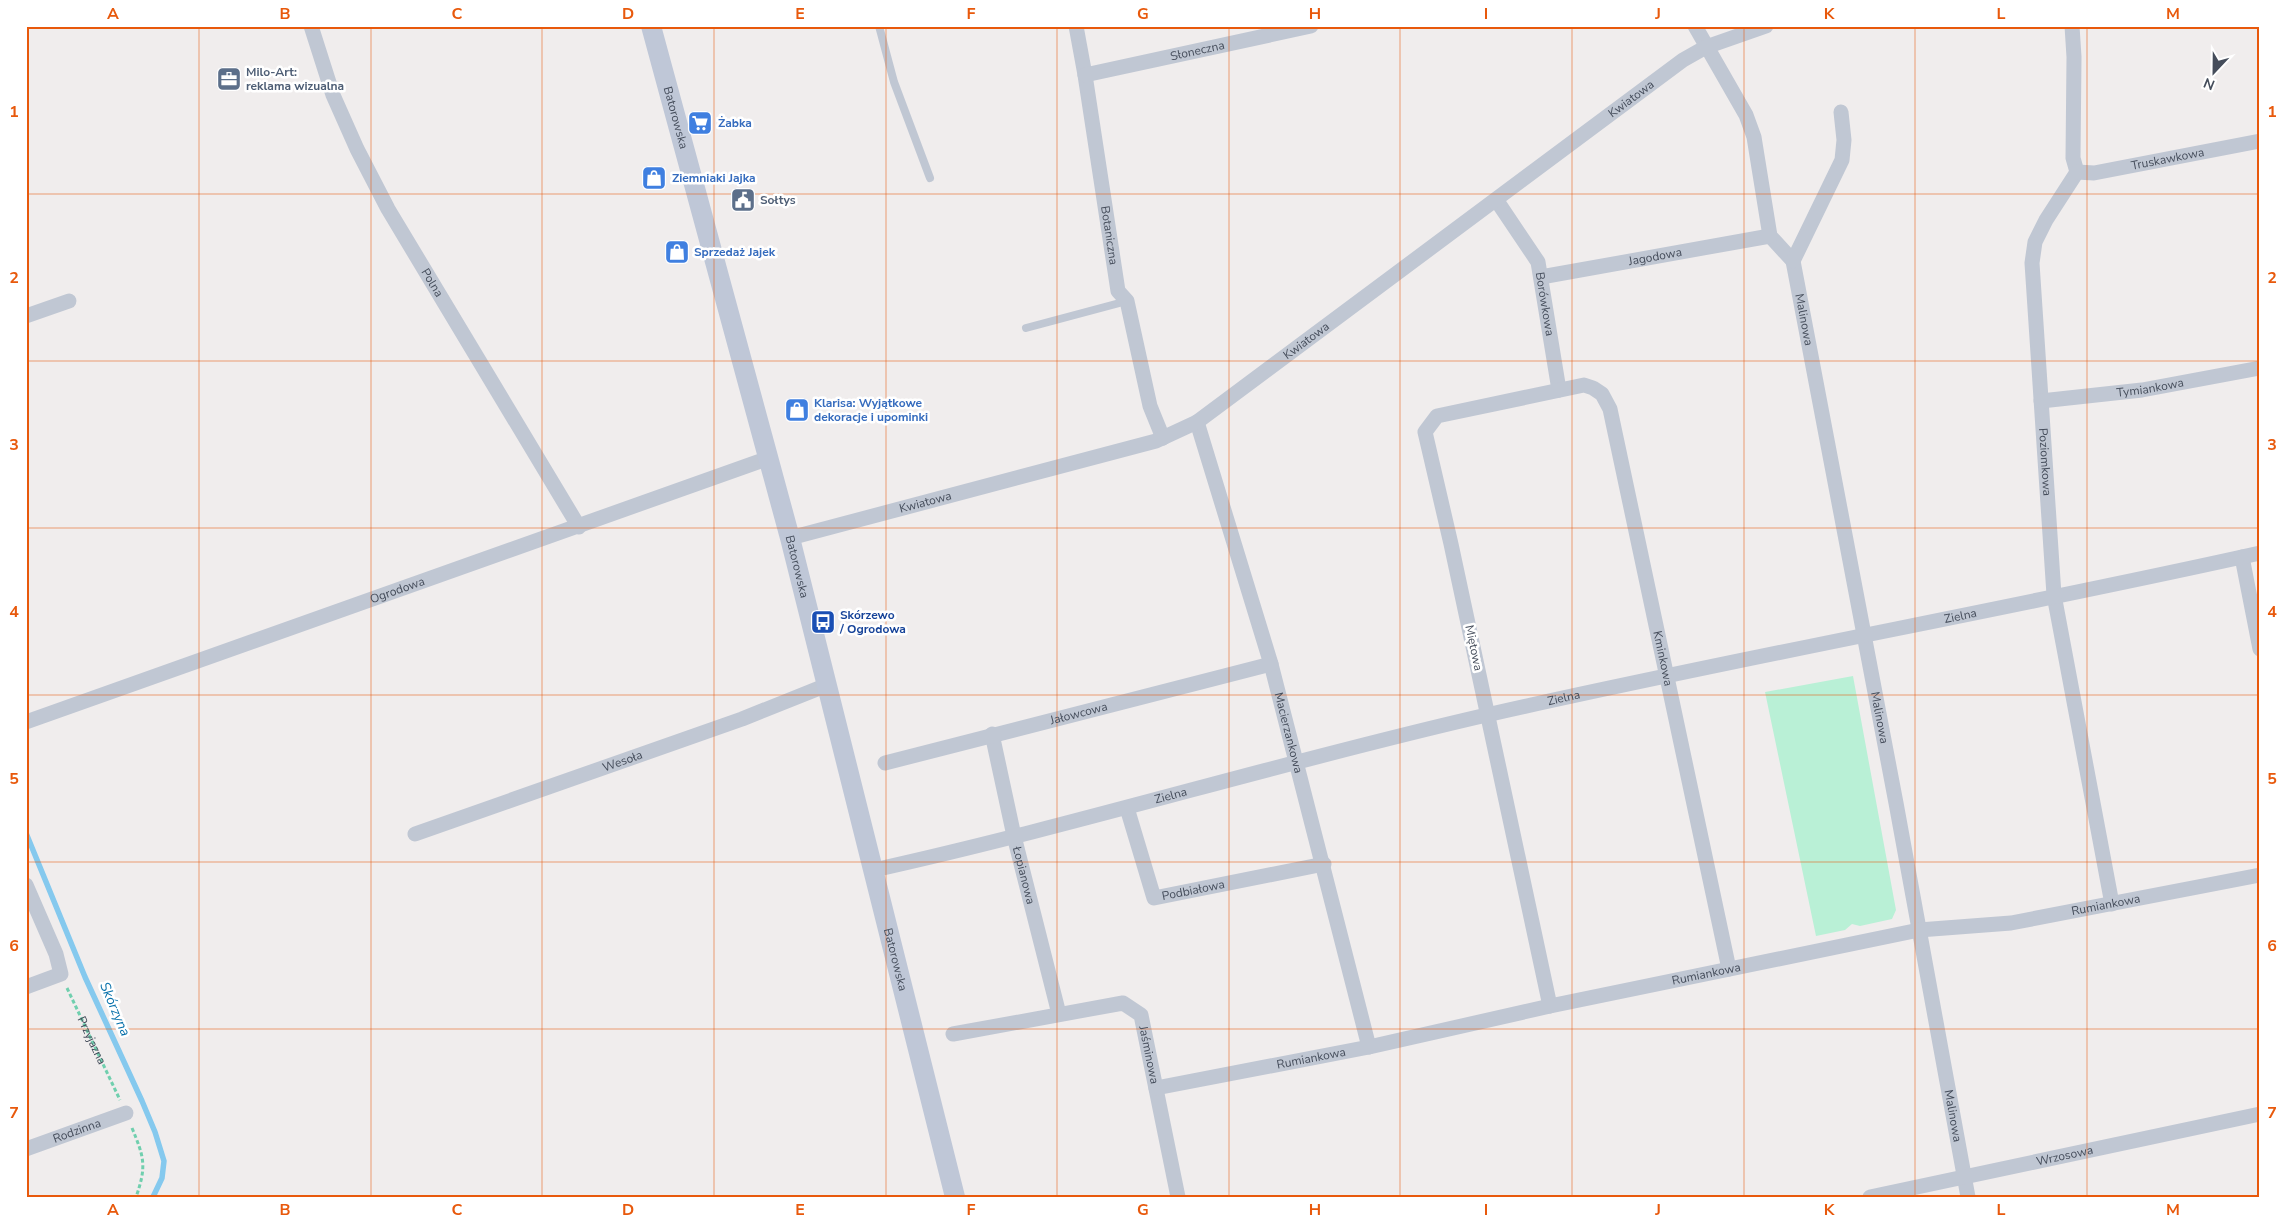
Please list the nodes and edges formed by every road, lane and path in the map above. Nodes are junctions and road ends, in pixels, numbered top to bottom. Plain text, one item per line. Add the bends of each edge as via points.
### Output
1 (311, 26) edge
2 (651, 26) edge
3 (880, 26) edge
4 (1076, 26) edge
5 (1311, 26) edge
6 (1695, 26) edge
7 (1766, 26) edge
8 (2072, 26) edge
9 (1706, 47) junction
10 (1085, 75) junction
11 (1841, 112) dead end
12 (2260, 140) edge
13 (2077, 172) junction
14 (930, 178) dead end
15 (1497, 201) junction
16 (1770, 236) junction
17 (1793, 261) junction
18 (1541, 277) junction
19 (69, 301) dead end
20 (1127, 301) junction
21 (26, 316) edge
22 (1026, 328) dead end
23 (2260, 368) edge
24 (1559, 390) junction
25 (2041, 401) junction
26 (1197, 422) junction
27 (1163, 438) junction
28 (769, 458) junction
29 (579, 527) junction
30 (790, 538) junction
31 (2260, 553) edge
32 (2242, 557) junction
33 (2054, 595) junction
34 (1864, 637) junction
35 (2260, 649) edge
36 (1271, 664) junction
37 (1668, 675) junction
38 (827, 685) junction
39 (1488, 715) junction
40 (26, 722) edge
41 (992, 734) junction
42 (1298, 761) junction
43 (885, 763) dead end
44 (1127, 808) junction
45 (416, 834) dead end
46 (1014, 836) junction
47 (1324, 864) junction
48 (874, 870) junction
49 (2260, 875) edge
50 (26, 885) edge
51 (2112, 904) junction
52 (1918, 930) junction
53 (1729, 969) junction
54 (61, 974) junction
55 (26, 987) edge
56 (1550, 1006) junction
57 (1059, 1014) junction
58 (953, 1034) dead end
59 (1369, 1046) junction
60 (1156, 1088) junction
61 (126, 1113) junction
62 (2260, 1114) edge
63 (26, 1149) edge
64 (1963, 1175) junction
65 (136, 1197) edge
66 (955, 1197) edge
67 (1178, 1197) edge
68 (1870, 1197) edge
69 (1968, 1197) edge

1 - 29 street, Polna via 333,95 388,209
2 - 28 street, Batorowska
3 - 14 lane via 894,82
4 - 10 street, Botaniczna
5 - 10 street, Słoneczna
6 - 9 street
7 - 9 street, Kwiatowa
8 - 13 street via 2074,158
9 - 15 street, Kwiatowa via 1683,60
9 - 16 street via 1746,115 1754,137
10 - 20 street, Botaniczna via 1118,291
11 - 17 street via 1842,160
12 - 13 street, Truskawkowa via 2094,173
13 - 25 street, Poziomkowa via 2035,242 2032,264
15 - 18 street, Borówkowa via 1538,262
15 - 26 street, Kwiatowa
16 - 17 street
16 - 18 street, Jagodowa
17 - 34 street, Malinowa
18 - 24 street, Borówkowa
19 - 21 street
20 - 22 lane
20 - 27 street, Botaniczna via 1150,406
23 - 25 street, Tymiankowa via 2142,390
24 - 37 street, Kminkowa via 1584,385 1594,388 1602,394 1610,409
24 - 39 street, Miętowa via 1437,416 1425,432
25 - 33 street, Poziomkowa
26 - 27 street, Kwiatowa
26 - 36 street, Macierzankowa
27 - 30 street, Kwiatowa
28 - 29 street, Ogrodowa
28 - 30 street, Batorowska
29 - 40 street, Ogrodowa
30 - 38 street, Batorowska
31 - 32 street, Zielna
32 - 33 street, Zielna
32 - 35 street
33 - 34 street, Zielna
33 - 51 street, Poziomkowa
34 - 37 street, Zielna
34 - 52 street, Malinowa
36 - 41 street, Jałowcowa
36 - 42 street, Macierzankowa
37 - 39 street, Zielna
37 - 53 street, Kminkowa
38 - 45 street, Wesoła via 742,719
38 - 48 street, Batorowska
39 - 42 street, Zielna
39 - 56 street, Miętowa
41 - 43 street, Jałowcowa
41 - 46 street, Łopianowa
42 - 44 street, Zielna
42 - 47 street, Macierzankowa
44 - 46 street, Zielna
44 - 47 street, Podbiałowa via 1154,898
46 - 48 street, Zielna
46 - 57 street, Łopianowa
47 - 59 street, Macierzankowa
48 - 66 street, Batorowska
49 - 51 street, Rumiankowa
50 - 54 street via 56,954
51 - 52 street, Rumiankowa via 2011,923
52 - 53 street, Rumiankowa
52 - 64 street, Malinowa
53 - 56 street, Rumiankowa
54 - 55 street
54 - 61 path, Przyjazna
56 - 59 street, Rumiankowa
57 - 58 street, Jaśminowa
57 - 60 street, Jaśminowa via 1123,1003 1141,1015
59 - 60 street, Rumiankowa
60 - 67 street, Jaśminowa
61 - 63 street, Rodzinna
61 - 65 path, Przyjazna via 144,1157 142,1182
62 - 64 street, Wrzosowa
64 - 68 street, Wrzosowa
64 - 69 street, Malinowa

